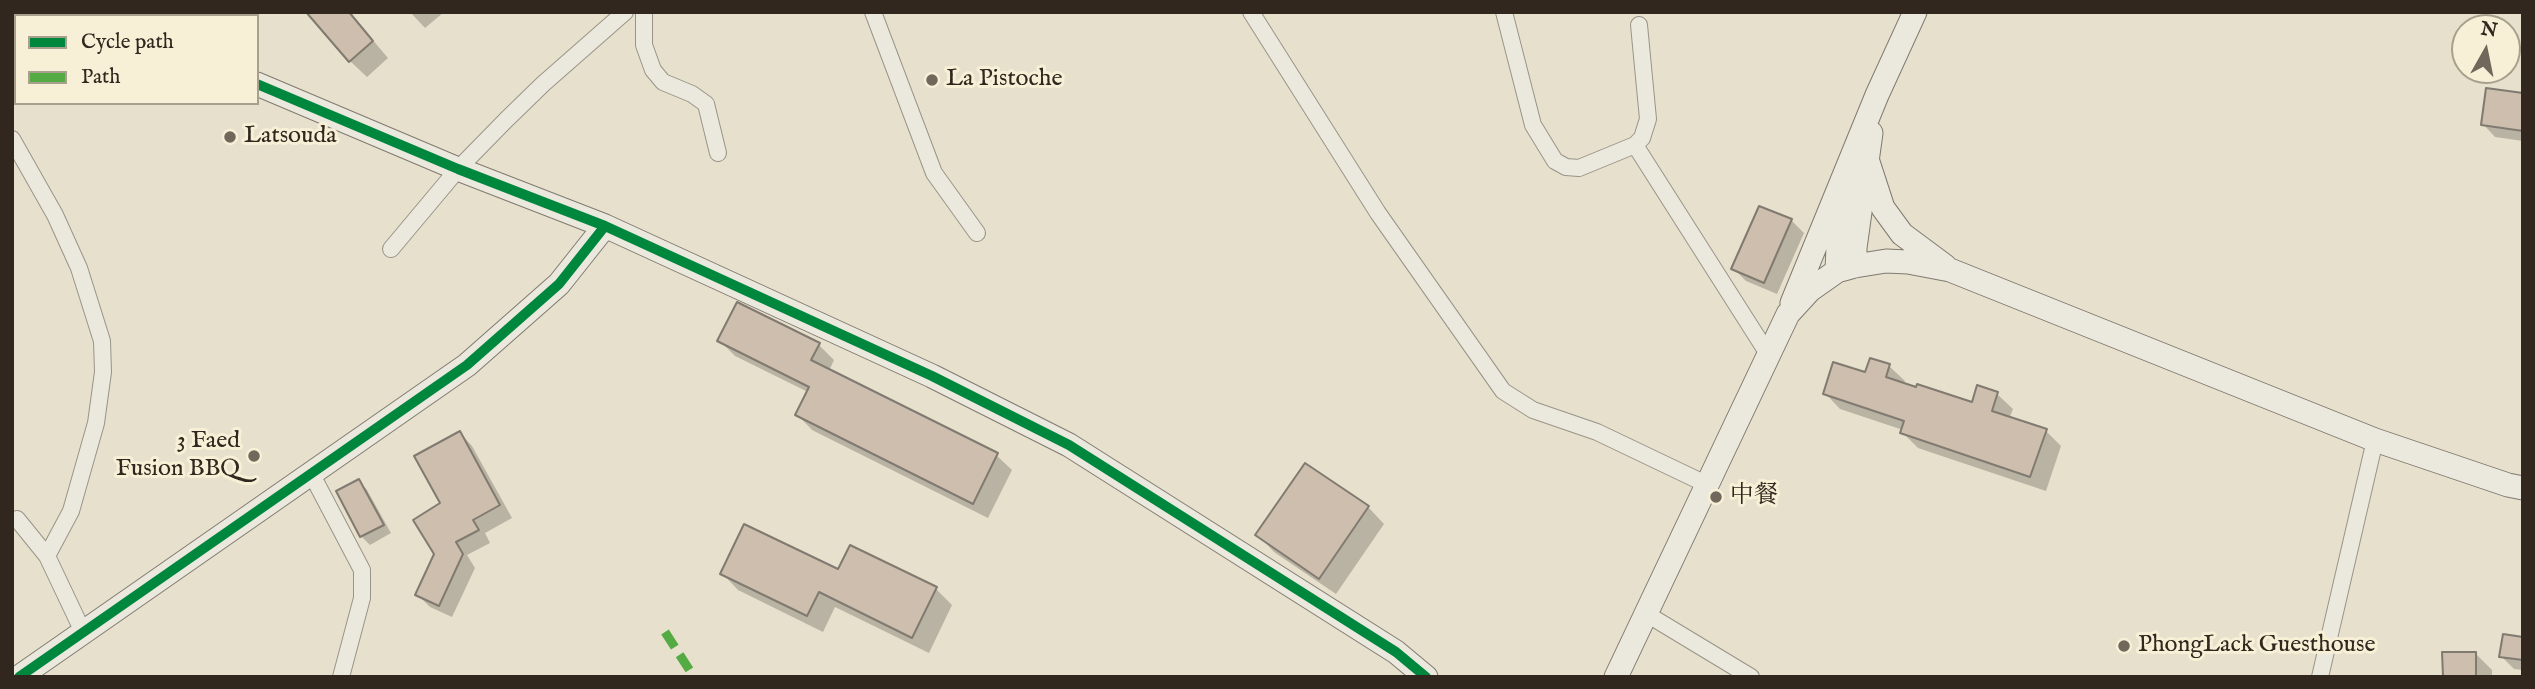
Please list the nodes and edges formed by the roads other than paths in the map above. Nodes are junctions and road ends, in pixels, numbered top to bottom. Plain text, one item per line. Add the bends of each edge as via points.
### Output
1 (625, 12) edge
2 (644, 12) edge
3 (873, 12) edge
4 (1251, 12) edge
5 (1504, 12) edge
6 (1915, 12) edge
7 (1639, 25) dead end
8 (259, 85) edge
9 (1877, 95) junction
10 (12, 139) edge
11 (1635, 145) junction
12 (718, 153) dead end
13 (1867, 159) junction
14 (458, 169) junction
15 (604, 226) junction
16 (977, 233) dead end
17 (391, 249) dead end
18 (1846, 268) junction
19 (1950, 270) junction
20 (1788, 314) junction
21 (1768, 354) junction
22 (2375, 440) junction
23 (311, 473) junction
24 (1708, 485) junction
25 (2523, 488) edge
26 (17, 519) dead end
27 (47, 556) junction
28 (1645, 613) junction
29 (84, 634) junction
30 (19, 677) edge
31 (341, 677) edge
32 (1426, 677) edge
33 (1616, 677) edge
34 (1751, 677) edge
35 (2320, 677) edge

1 - 14 street via 543,83
2 - 12 street via 644,46 653,70 663,82 706,104
3 - 16 street via 934,173
4 - 24 street via 1378,213 1503,391 1533,411 1597,432
5 - 11 street via 1534,125 1555,161 1579,168
6 - 9 street
7 - 11 street via 1648,119
8 - 14 street
9 - 13 street
9 - 18 street via 1843,212 1838,246
9 - 20 street
10 - 27 street via 79,268 102,341 96,423 71,512
11 - 21 street
13 - 18 street via 1855,248
13 - 19 street via 1883,208 1902,234
14 - 15 street
14 - 17 street
15 - 23 street via 559,284 467,365
15 - 32 street via 932,376 1069,445 1396,652
18 - 19 street via 1886,261
18 - 20 street via 1810,290
19 - 22 street
20 - 21 street
21 - 24 street
22 - 25 street
22 - 35 street
23 - 29 street
23 - 31 street via 362,570 362,598
24 - 28 street
26 - 27 street
27 - 29 street
28 - 33 street
28 - 34 street
29 - 30 street

